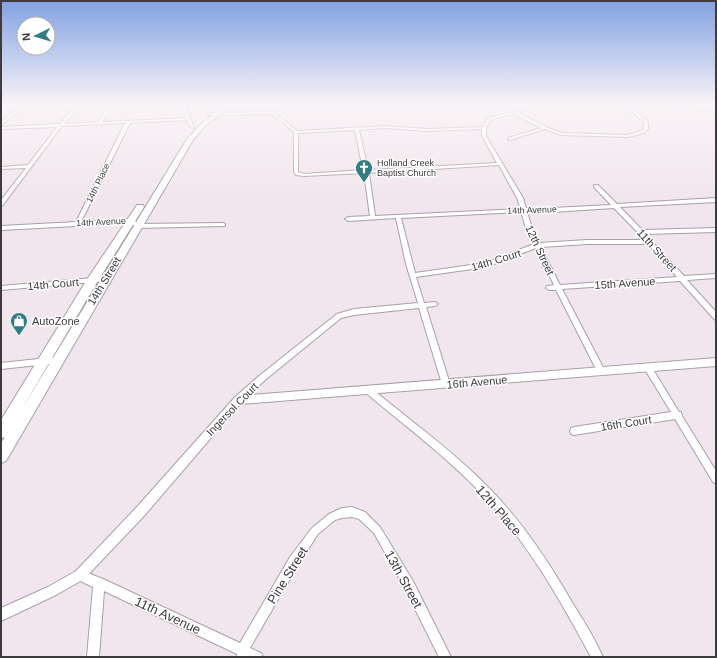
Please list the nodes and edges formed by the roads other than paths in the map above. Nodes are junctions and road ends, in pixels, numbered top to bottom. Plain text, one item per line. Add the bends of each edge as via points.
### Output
1 (53, 136) edge
2 (121, 136) edge
3 (186, 136) edge
4 (296, 136) edge
5 (358, 136) edge
6 (484, 136) edge
7 (520, 136) edge
8 (618, 136) edge
9 (629, 136) edge
10 (510, 139) dead end
11 (499, 164) junction
12 (30, 166) junction
13 (1, 168) edge
14 (366, 171) junction
15 (596, 186) dead end
16 (716, 200) edge
17 (1, 204) edge
18 (615, 206) junction
19 (523, 210) junction
20 (398, 217) junction
21 (373, 218) junction
22 (348, 219) dead end
23 (78, 223) junction
24 (135, 223) junction
25 (223, 225) dead end
26 (1, 228) edge
27 (716, 230) edge
28 (641, 232) junction
29 (650, 242) junction
30 (538, 245) junction
31 (413, 275) junction
32 (716, 276) edge
33 (682, 278) junction
34 (105, 280) junction
35 (92, 281) junction
36 (558, 287) junction
37 (1, 288) edge
38 (549, 288) dead end
39 (421, 304) junction
40 (435, 304) dead end
41 (716, 317) edge
42 (57, 360) junction
43 (44, 361) junction
44 (716, 362) edge
45 (1, 366) edge
46 (648, 368) junction
47 (601, 371) junction
48 (446, 384) junction
49 (368, 390) junction
50 (238, 400) junction
51 (678, 415) junction
52 (574, 431) dead end
53 (1, 432) edge
54 (2, 452) edge
55 (716, 479) edge
56 (352, 512) joint
57 (80, 575) junction
58 (99, 583) junction
59 (1, 615) edge
60 (242, 653) edge
61 (93, 657) edge
62 (257, 657) edge
63 (445, 657) edge
64 (597, 657) edge

1 - 12 street
2 - 23 street, 14th Place
3 - 24 main road, 14th Street
4 - 14 street via 298,174
5 - 14 street
6 - 11 street, 12th Street
7 - 10 street
8 - 9 street
11 - 14 street
11 - 19 street, 12th Street via 520,198
12 - 13 street
12 - 17 street
14 - 21 street
15 - 18 street, 11th Street
16 - 18 street, 14th Avenue
18 - 19 street, 14th Avenue
18 - 28 street, 11th Street
19 - 20 street, 14th Avenue
19 - 30 street, 12th Street
20 - 21 street, 14th Avenue
20 - 31 street
21 - 22 street, 14th Avenue
23 - 24 street, 14th Avenue
23 - 26 street, 14th Avenue
24 - 25 street, 14th Avenue
24 - 34 main road, 14th Street
24 - 35 main road, 14th Street
27 - 28 street
28 - 29 street, 11th Street
29 - 30 street, 14th Court
29 - 33 street, 11th Street
30 - 31 street, 14th Court via 486,265
30 - 36 street, 12th Street
31 - 39 street
32 - 33 street, 15th Avenue
33 - 36 street, 15th Avenue
33 - 41 street, 11th Street
34 - 35 street, 14th Court
34 - 42 main road, 14th Street
35 - 37 street, 14th Court
35 - 43 main road, 14th Street
36 - 38 street
36 - 47 street, 12th Street
39 - 40 street
39 - 48 street
39 - 50 street, Ingersol Court via 340,316
42 - 43 street
42 - 54 main road, 14th Street
43 - 45 street
43 - 53 main road, 14th Street
44 - 46 street, 16th Avenue
46 - 47 street, 16th Avenue
46 - 51 street
47 - 48 street, 16th Avenue
48 - 49 street, 16th Avenue
49 - 50 street, 16th Avenue
49 - 64 street, 12th Place via 453,461 494,500 573,611
50 - 57 street, Ingersol Court via 140,512
51 - 52 street, 16th Court
51 - 55 street
56 - 60 street, Pine Street via 332,517 315,531 294,561
56 - 63 street, 13th Street via 362,515 377,530 409,585
57 - 58 street, 11th Avenue
57 - 59 street, Ingersol Court
58 - 60 street, 11th Avenue
58 - 61 street
60 - 62 street, 11th Avenue

